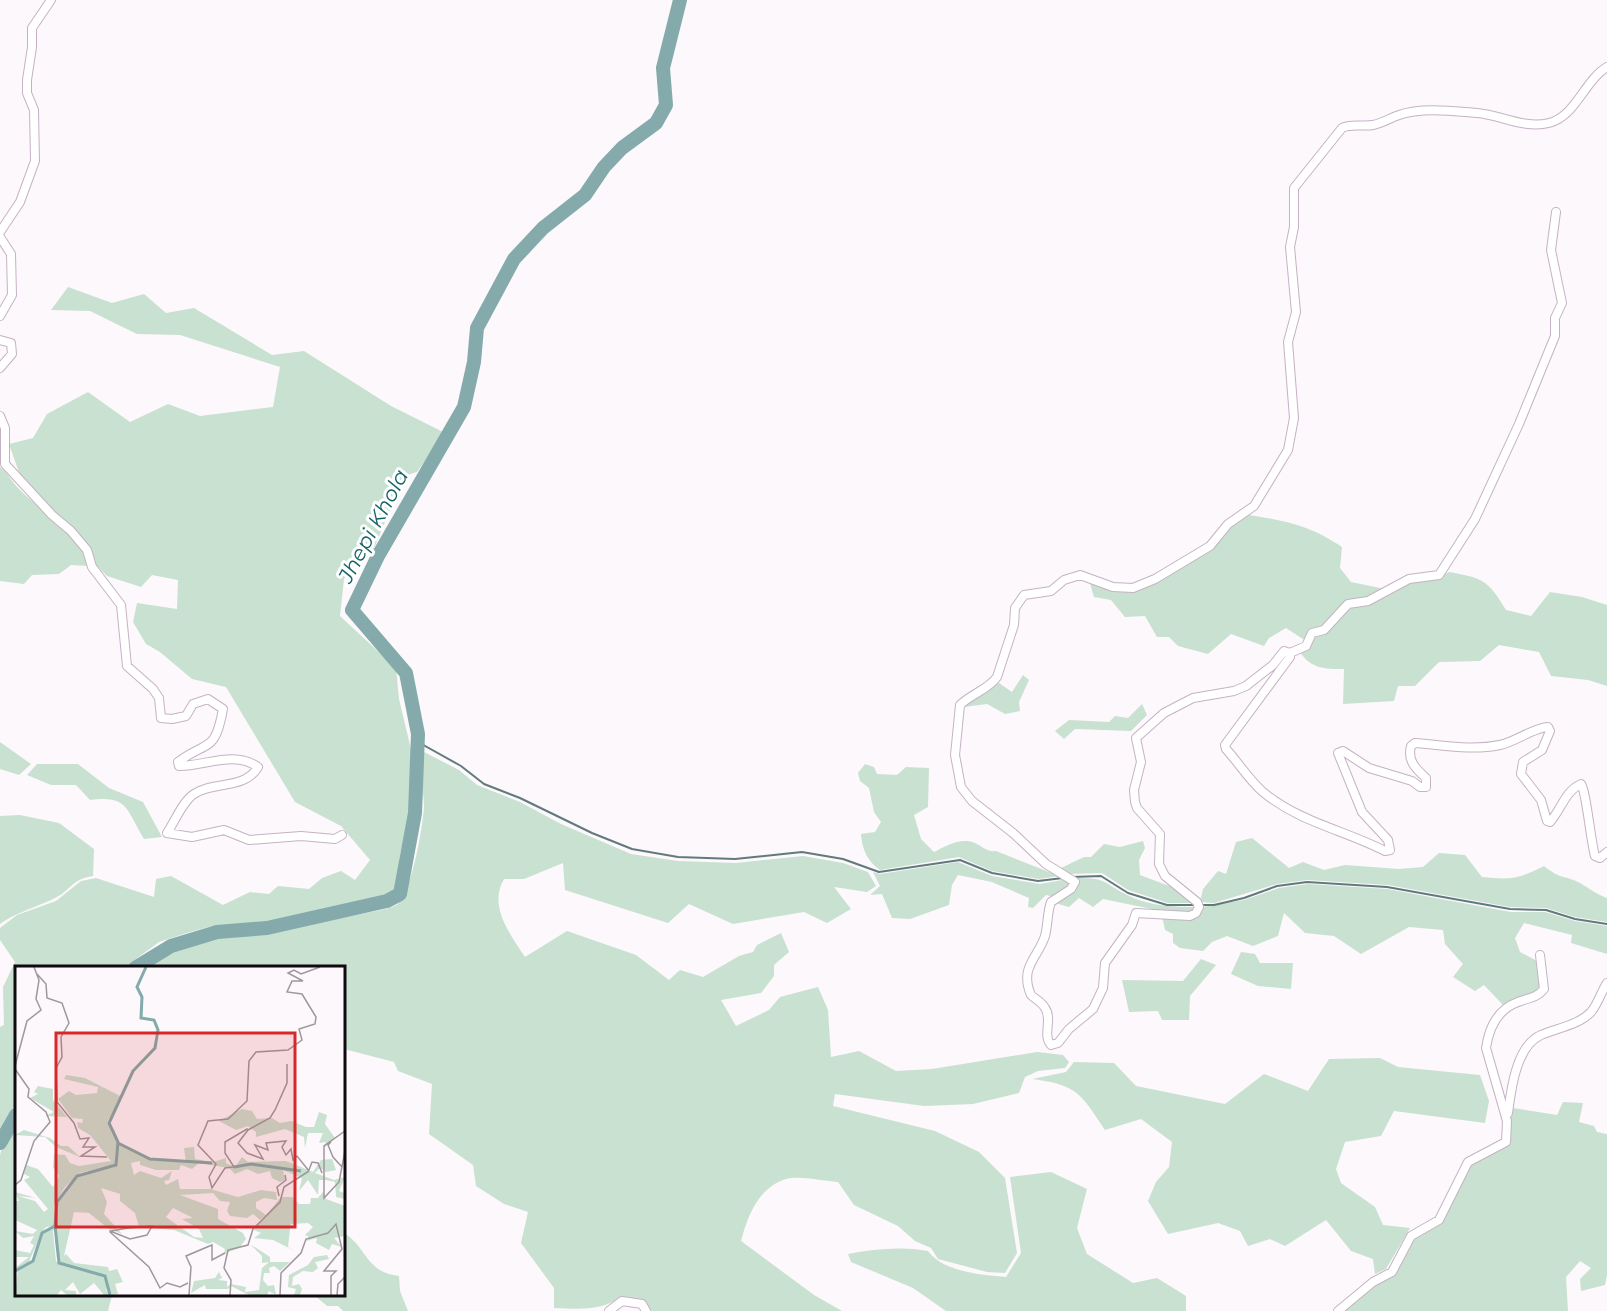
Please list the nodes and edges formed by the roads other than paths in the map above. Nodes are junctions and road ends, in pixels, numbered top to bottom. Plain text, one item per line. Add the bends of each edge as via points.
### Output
1 (51, 0) edge
2 (1607, 67) edge
3 (1556, 212) dead end
4 (0, 232) edge
5 (0, 237) edge
6 (0, 316) edge
7 (0, 340) edge
8 (0, 368) edge
9 (0, 416) edge
10 (1290, 653) junction
11 (342, 835) dead end
12 (1607, 852) edge
13 (1540, 955) dead end
14 (1607, 984) edge
15 (1507, 1121) junction
16 (609, 1311) edge
17 (646, 1311) edge
18 (1338, 1311) edge

1 - 4 street via 32,28 27,93 34,110 35,161 20,202
2 - 10 street via 1588,83 1562,118 1548,124 1522,123 1480,113 1426,111 1342,129 1294,188 1290,247 1296,312 1288,351 1294,418 1288,450 1254,506 1228,524 1210,546 1143,584 1123,589 1080,575 1064,580 1051,591 1030,593 1019,600 997,677 960,705 955,755 961,787 972,801 1053,870 1075,882 1051,902 1045,936 1028,968 1028,989 1046,1008 1046,1036 1050,1045 1058,1043 1094,1009 1103,988 1105,963 1136,913 1190,916 1199,907 1165,876 1159,864 1160,834 1137,808 1134,790 1141,762 1136,738 1164,713 1198,696 1240,689 1273,665 1284,651
3 - 10 street via 1551,250 1562,303 1555,318 1556,336 1475,519 1439,575 1409,579 1368,601 1348,604 1324,630 1312,633 1306,646
5 - 6 street via 11,254 12,295
7 - 8 street via 11,343 12,354
9 - 11 street via 5,428 5,464 87,550 92,567 121,605 127,666 153,689 159,698 162,718 186,716 193,704 208,699 223,709 213,742 185,757 178,762 179,766 231,758 258,767 245,780 196,792 167,833 192,837 224,830 249,840
10 - 12 street via 1225,745 1261,790 1286,809 1316,825 1390,850 1388,840 1362,812 1338,753 1343,751 1369,768 1426,787 1426,778 1412,764 1410,756 1415,743 1441,748 1484,748 1516,741 1548,726 1550,731 1542,750 1523,762 1521,774 1541,800 1550,822 1564,800 1581,784 1595,856 1600,858
13 - 15 street via 1544,989 1539,996 1505,1008 1487,1037 1486,1048
14 - 15 street via 1590,1012 1540,1035 1527,1048 1518,1067
15 - 18 street via 1506,1142 1468,1162 1440,1220 1411,1236 1392,1272 1373,1282
16 - 17 street via 628,1301 642,1304

